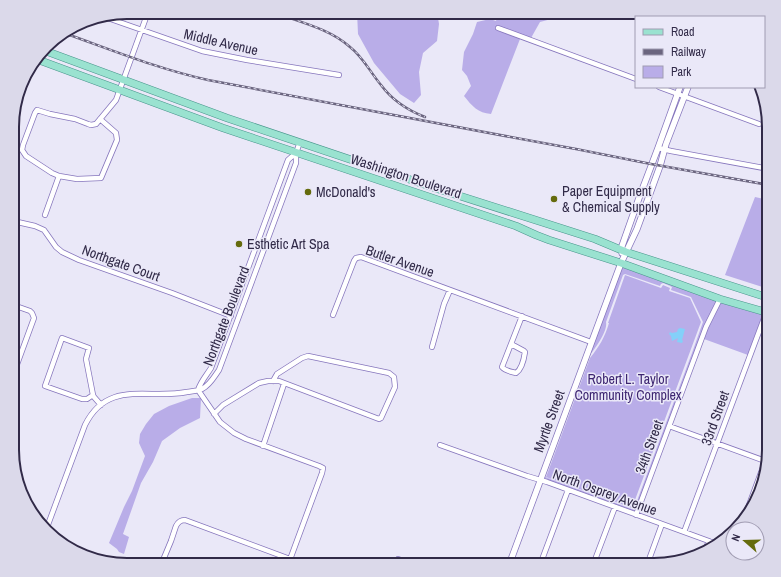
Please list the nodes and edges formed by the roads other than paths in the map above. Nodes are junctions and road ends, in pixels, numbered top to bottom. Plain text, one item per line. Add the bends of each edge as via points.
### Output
1 (145, 19) edge
2 (113, 20) edge
3 (498, 28) dead end
4 (141, 30) junction
5 (49, 53) edge
6 (42, 61) edge
7 (339, 75) dead end
8 (123, 79) junction
9 (635, 79) edge
10 (662, 88) edge
11 (680, 88) edge
12 (688, 88) edge
13 (120, 90) junction
14 (677, 94) junction
15 (685, 96) junction
16 (100, 119) junction
17 (759, 124) dead end
18 (300, 142) junction
19 (658, 148) junction
20 (665, 149) junction
21 (296, 153) junction
22 (762, 168) edge
23 (59, 176) junction
24 (45, 215) dead end
25 (19, 222) edge
26 (624, 252) junction
27 (621, 263) junction
28 (450, 290) junction
29 (762, 296) edge
30 (720, 298) junction
31 (19, 307) edge
32 (762, 311) edge
33 (333, 315) dead end
34 (231, 316) junction
35 (522, 316) junction
36 (762, 328) edge
37 (591, 342) junction
38 (511, 344) junction
39 (432, 347) dead end
40 (19, 360) edge
41 (273, 380) junction
42 (284, 384) junction
43 (198, 390) junction
44 (93, 395) junction
45 (101, 405) junction
46 (214, 414) junction
47 (669, 426) junction
48 (717, 443) junction
49 (440, 445) dead end
50 (263, 446) junction
51 (762, 459) edge
52 (540, 480) junction
53 (568, 490) junction
54 (615, 507) junction
55 (636, 515) junction
56 (48, 523) edge
57 (662, 524) junction
58 (684, 532) junction
59 (709, 541) edge
60 (164, 558) edge
61 (287, 558) edge
62 (290, 558) edge
63 (512, 558) edge
64 (543, 558) edge
65 (596, 558) edge
66 (650, 558) edge

1 - 4 street
2 - 4 street, Middle Avenue
3 - 9 street
4 - 7 street, Middle Avenue via 202,51
4 - 8 street
5 - 8 main road, Washington Boulevard
6 - 13 main road, Washington Boulevard
8 - 13 street
8 - 18 main road, Washington Boulevard
10 - 14 street
11 - 14 street, Myrtle Street
12 - 15 street, Myrtle Street
13 - 16 street via 116,100
13 - 21 main road, Washington Boulevard
14 - 15 street
14 - 19 street, Myrtle Street
15 - 17 street
15 - 20 street, Myrtle Street
16 - 23 street via 117,136 103,176 77,179
16 - 23 street via 91,125 36,111 22,150 26,156
18 - 21 street, Northgate Boulevard
18 - 26 main road, Washington Boulevard via 595,239
19 - 20 street
19 - 26 street, Myrtle Street via 622,246
20 - 22 street
20 - 26 street, Myrtle Street via 637,230
21 - 27 main road, Washington Boulevard
21 - 34 street, Northgate Boulevard via 288,160
21 - 43 street, Northgate Boulevard via 296,163 219,370 209,384
23 - 24 street
25 - 34 street, Northgate Court via 44,230 56,247 79,260
26 - 27 street, Myrtle Street
26 - 29 main road, Washington Boulevard
27 - 30 main road, Washington Boulevard
27 - 37 street, Myrtle Street
28 - 33 street, Butler Avenue via 358,257 354,261
28 - 35 street, Butler Avenue
28 - 39 street
30 - 32 main road, Washington Boulevard
30 - 47 street, 34th Street via 706,327
31 - 40 street via 30,311 34,321
34 - 43 street, Northgate Boulevard via 211,368 200,382
35 - 37 street, Butler Avenue
35 - 38 street
36 - 48 street, 33rd Street
37 - 52 street, Myrtle Street
38 - 38 street via 502,367 516,373 522,366 525,352
41 - 42 street
41 - 42 street via 277,374 308,356 389,373 394,377 395,385 379,419
41 - 46 street via 259,383 223,405
42 - 50 street
43 - 45 street, Northgate Boulevard via 175,395 123,395
43 - 46 street
44 - 44 street via 82,399 45,386 62,338 88,348 86,359
44 - 45 street
45 - 56 street, Northgate Boulevard via 92,413 85,425
46 - 50 street via 220,422 240,436
47 - 48 street
47 - 55 street, 34th Street
48 - 51 street
48 - 58 street, 33rd Street
49 - 52 street, North Osprey Avenue
50 - 62 street via 323,468
52 - 53 street, North Osprey Avenue
52 - 63 street, Myrtle Street
53 - 54 street, North Osprey Avenue
53 - 64 street
54 - 55 street, North Osprey Avenue
54 - 65 street
55 - 57 street, North Osprey Avenue
57 - 58 street, North Osprey Avenue
57 - 66 street
58 - 59 street, North Osprey Avenue
60 - 61 street via 176,526 185,520

